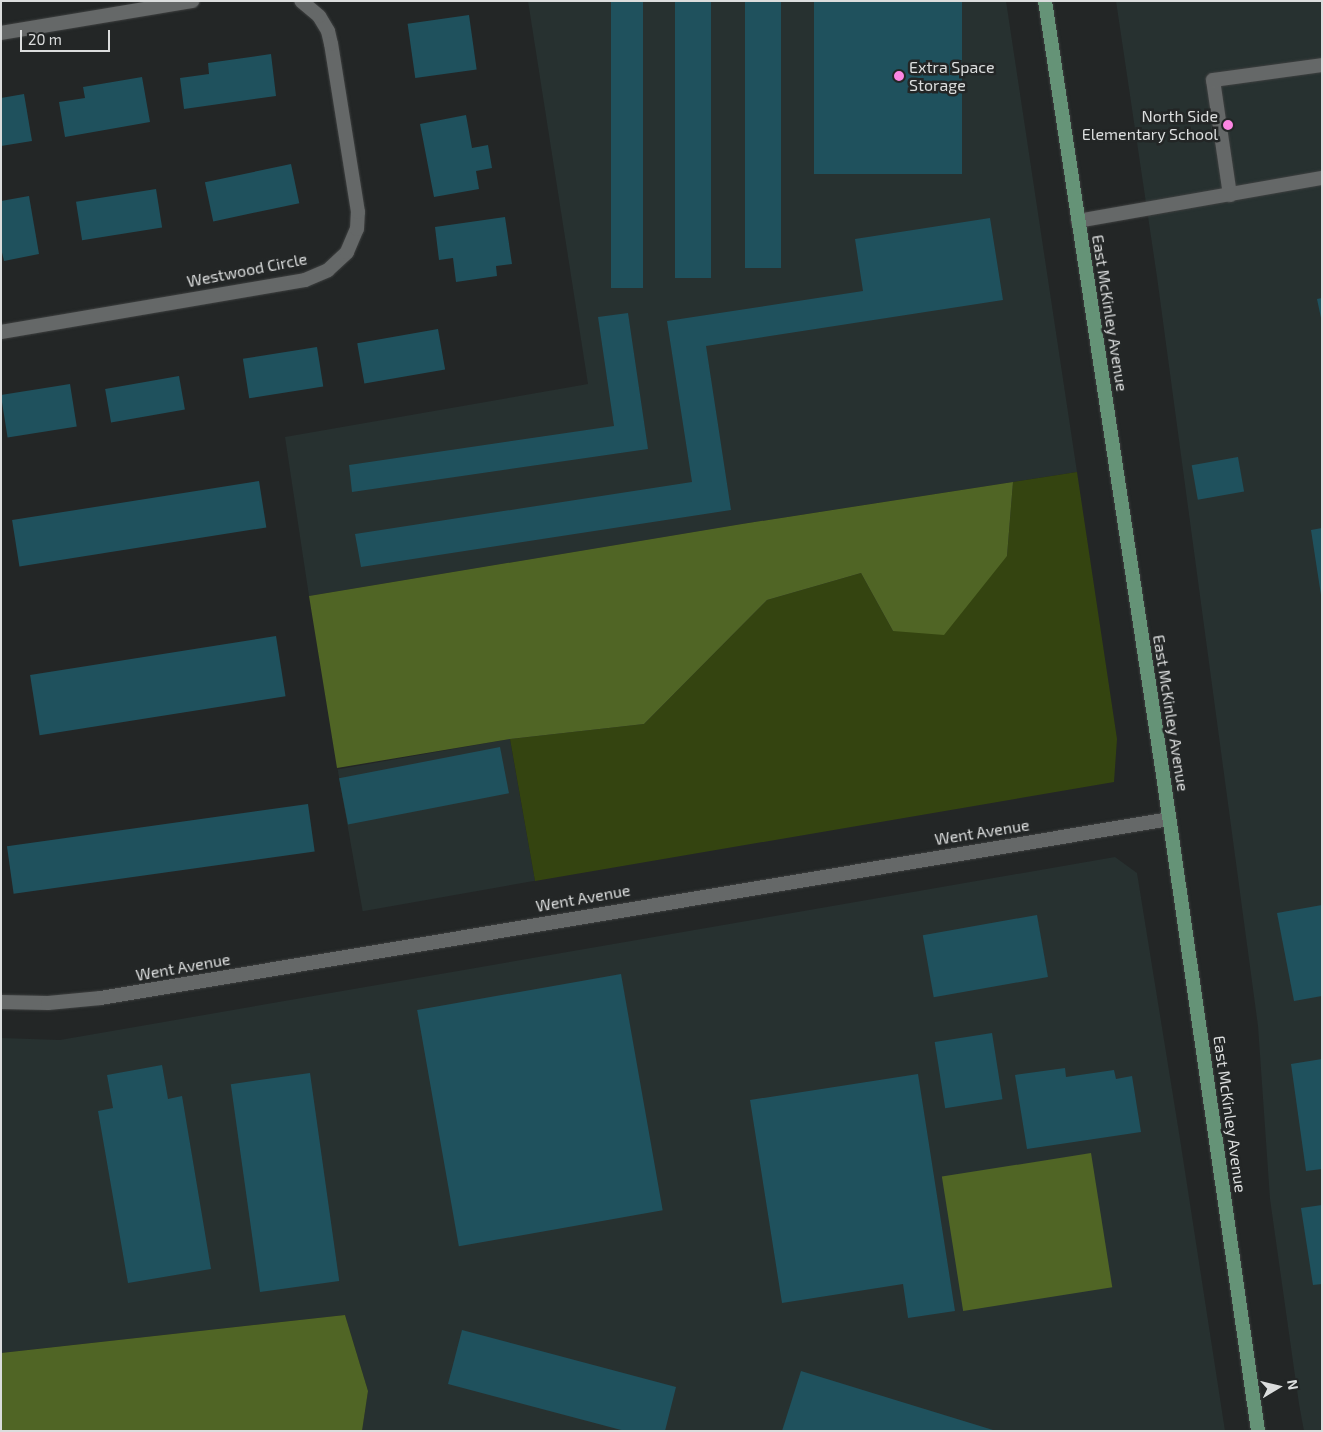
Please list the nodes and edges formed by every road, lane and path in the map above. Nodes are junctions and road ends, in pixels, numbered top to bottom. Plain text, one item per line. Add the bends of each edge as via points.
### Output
1 (192, 1) edge
2 (301, 1) edge
3 (1045, 1) edge
4 (1, 33) edge
5 (1322, 65) edge
6 (1322, 178) edge
7 (1230, 195) junction
8 (1078, 221) junction
9 (1, 332) edge
10 (1169, 818) junction
11 (1, 1002) edge
12 (1258, 1431) edge

1 - 4 street
2 - 9 street, Westwood Circle via 319,16 331,44 358,212 357,229 346,252 328,270 305,280
3 - 8 main road, East McKinley Avenue
5 - 7 street via 1213,80
6 - 7 street
7 - 8 street
8 - 10 main road, East McKinley Avenue
10 - 11 street, Went Avenue via 101,998 48,1003
10 - 12 main road, East McKinley Avenue

